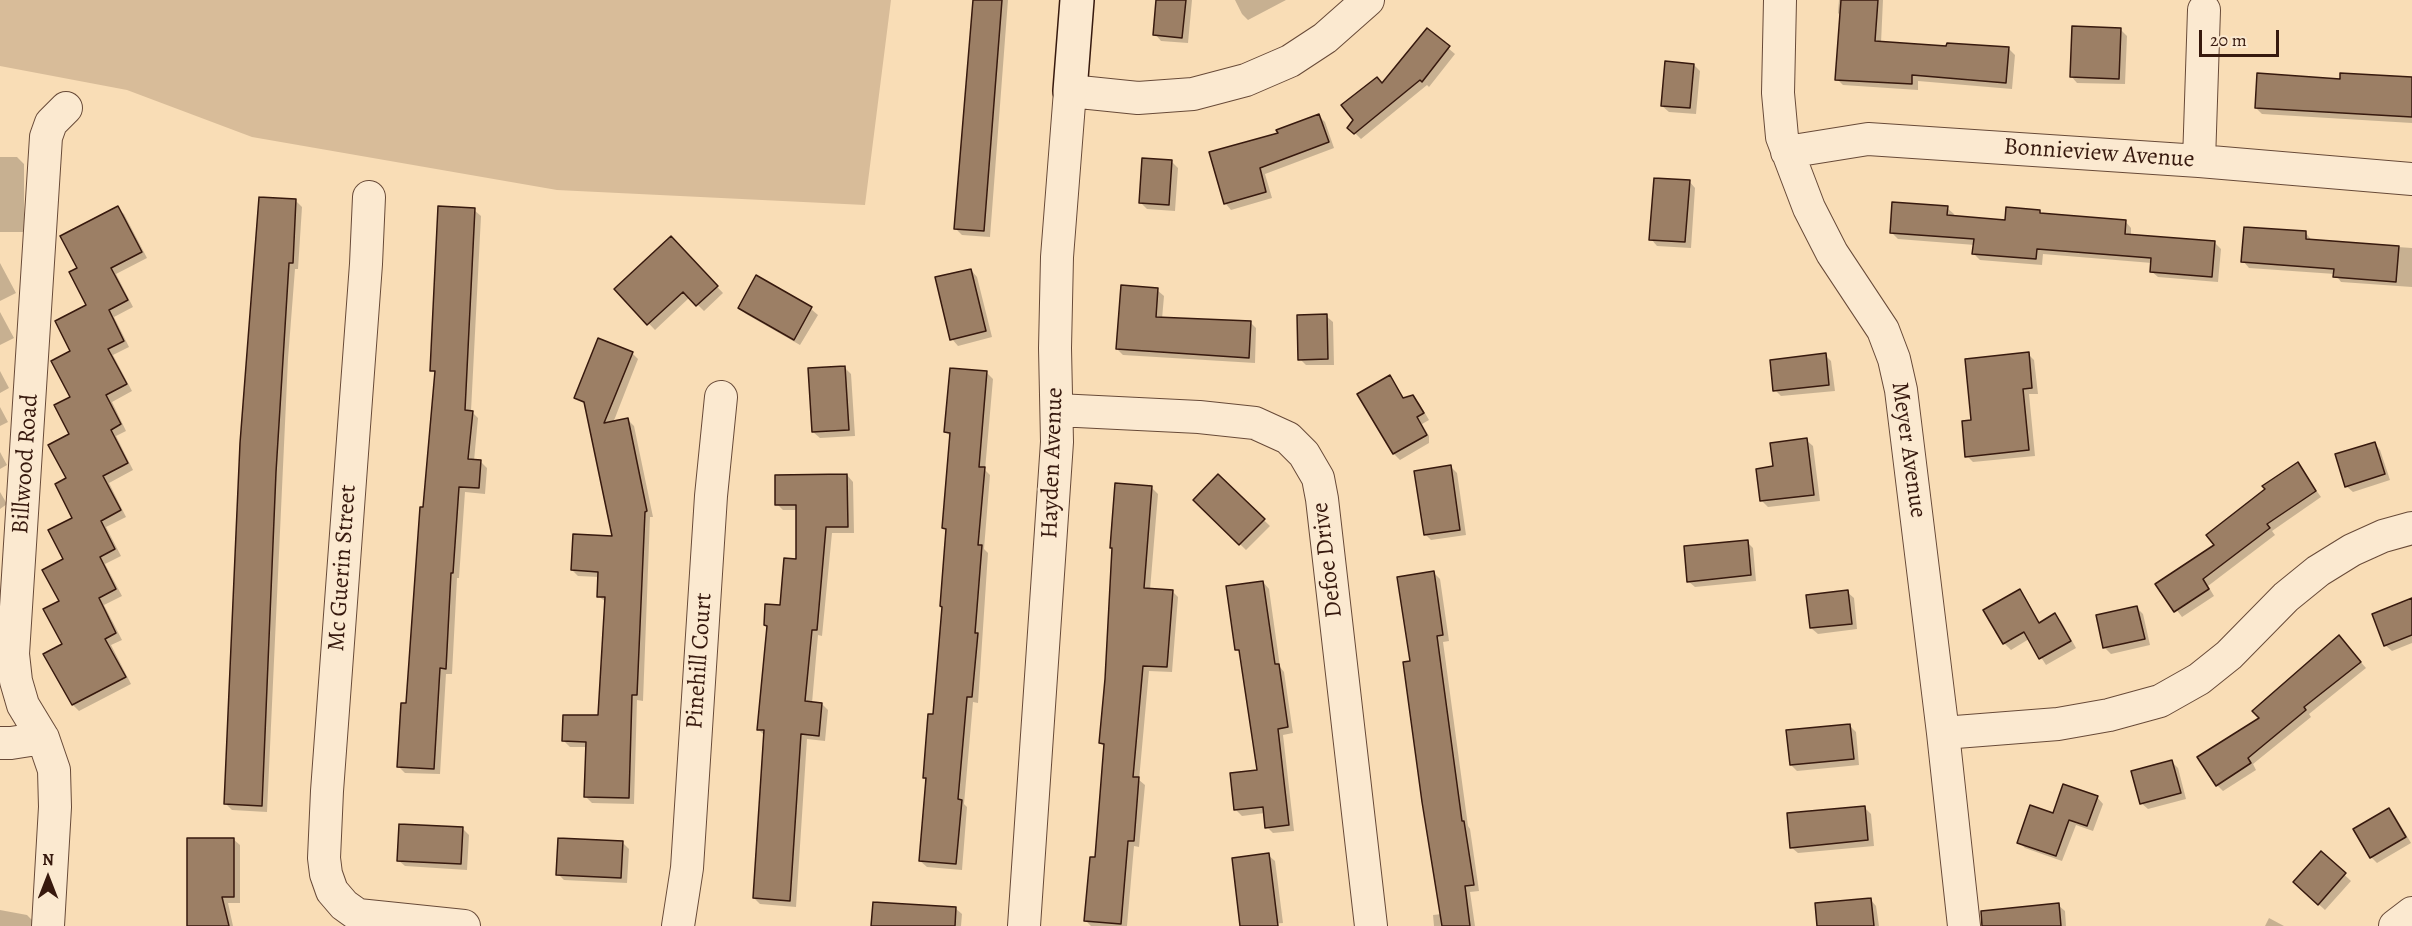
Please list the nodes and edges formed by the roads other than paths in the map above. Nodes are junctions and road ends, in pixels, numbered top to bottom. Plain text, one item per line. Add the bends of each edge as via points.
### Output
1 (1077, 0) edge
2 (1368, 0) edge
3 (1780, 0) edge
4 (2204, 10) dead end
5 (1070, 91) junction
6 (66, 108) dead end
7 (1787, 152) junction
8 (2199, 161) junction
9 (2412, 178) edge
10 (369, 197) dead end
11 (721, 397) dead end
12 (1057, 410) junction
13 (2412, 528) edge
14 (1943, 734) junction
15 (43, 738) junction
16 (0, 743) edge
17 (2412, 913) edge
18 (48, 926) edge
19 (464, 926) edge
20 (678, 926) edge
21 (1024, 926) edge
22 (1371, 926) edge
23 (1964, 926) edge
24 (2395, 926) edge

1 - 5 street, Hayden Avenue
2 - 5 street via 1325,38 1290,61 1246,81 1193,94 1138,98
3 - 7 street, Meyer Avenue via 1778,93
4 - 8 street
5 - 12 street, Hayden Avenue via 1057,257
6 - 15 street, Billwood Road via 51,123 46,137 13,654 23,705
7 - 8 street, Bonnieview Avenue via 1868,139
7 - 14 street, Meyer Avenue via 1818,226 1883,330 1894,359
8 - 9 street, Bonnieview Avenue
10 - 19 street, Mc Guerin Street via 327,791 326,874 333,891 358,915
11 - 20 street, Pinehill Court via 687,868
12 - 21 street, Hayden Avenue
12 - 22 street, Defoe Drive via 1255,423 1288,438 1304,454 1318,478 1322,500
13 - 14 street via 2352,550 2318,572 2286,597 2229,655 2199,679 2160,701 2058,724
14 - 23 street, Meyer Avenue
15 - 16 street
15 - 18 street, Billwood Road via 54,770 56,807
17 - 24 street

